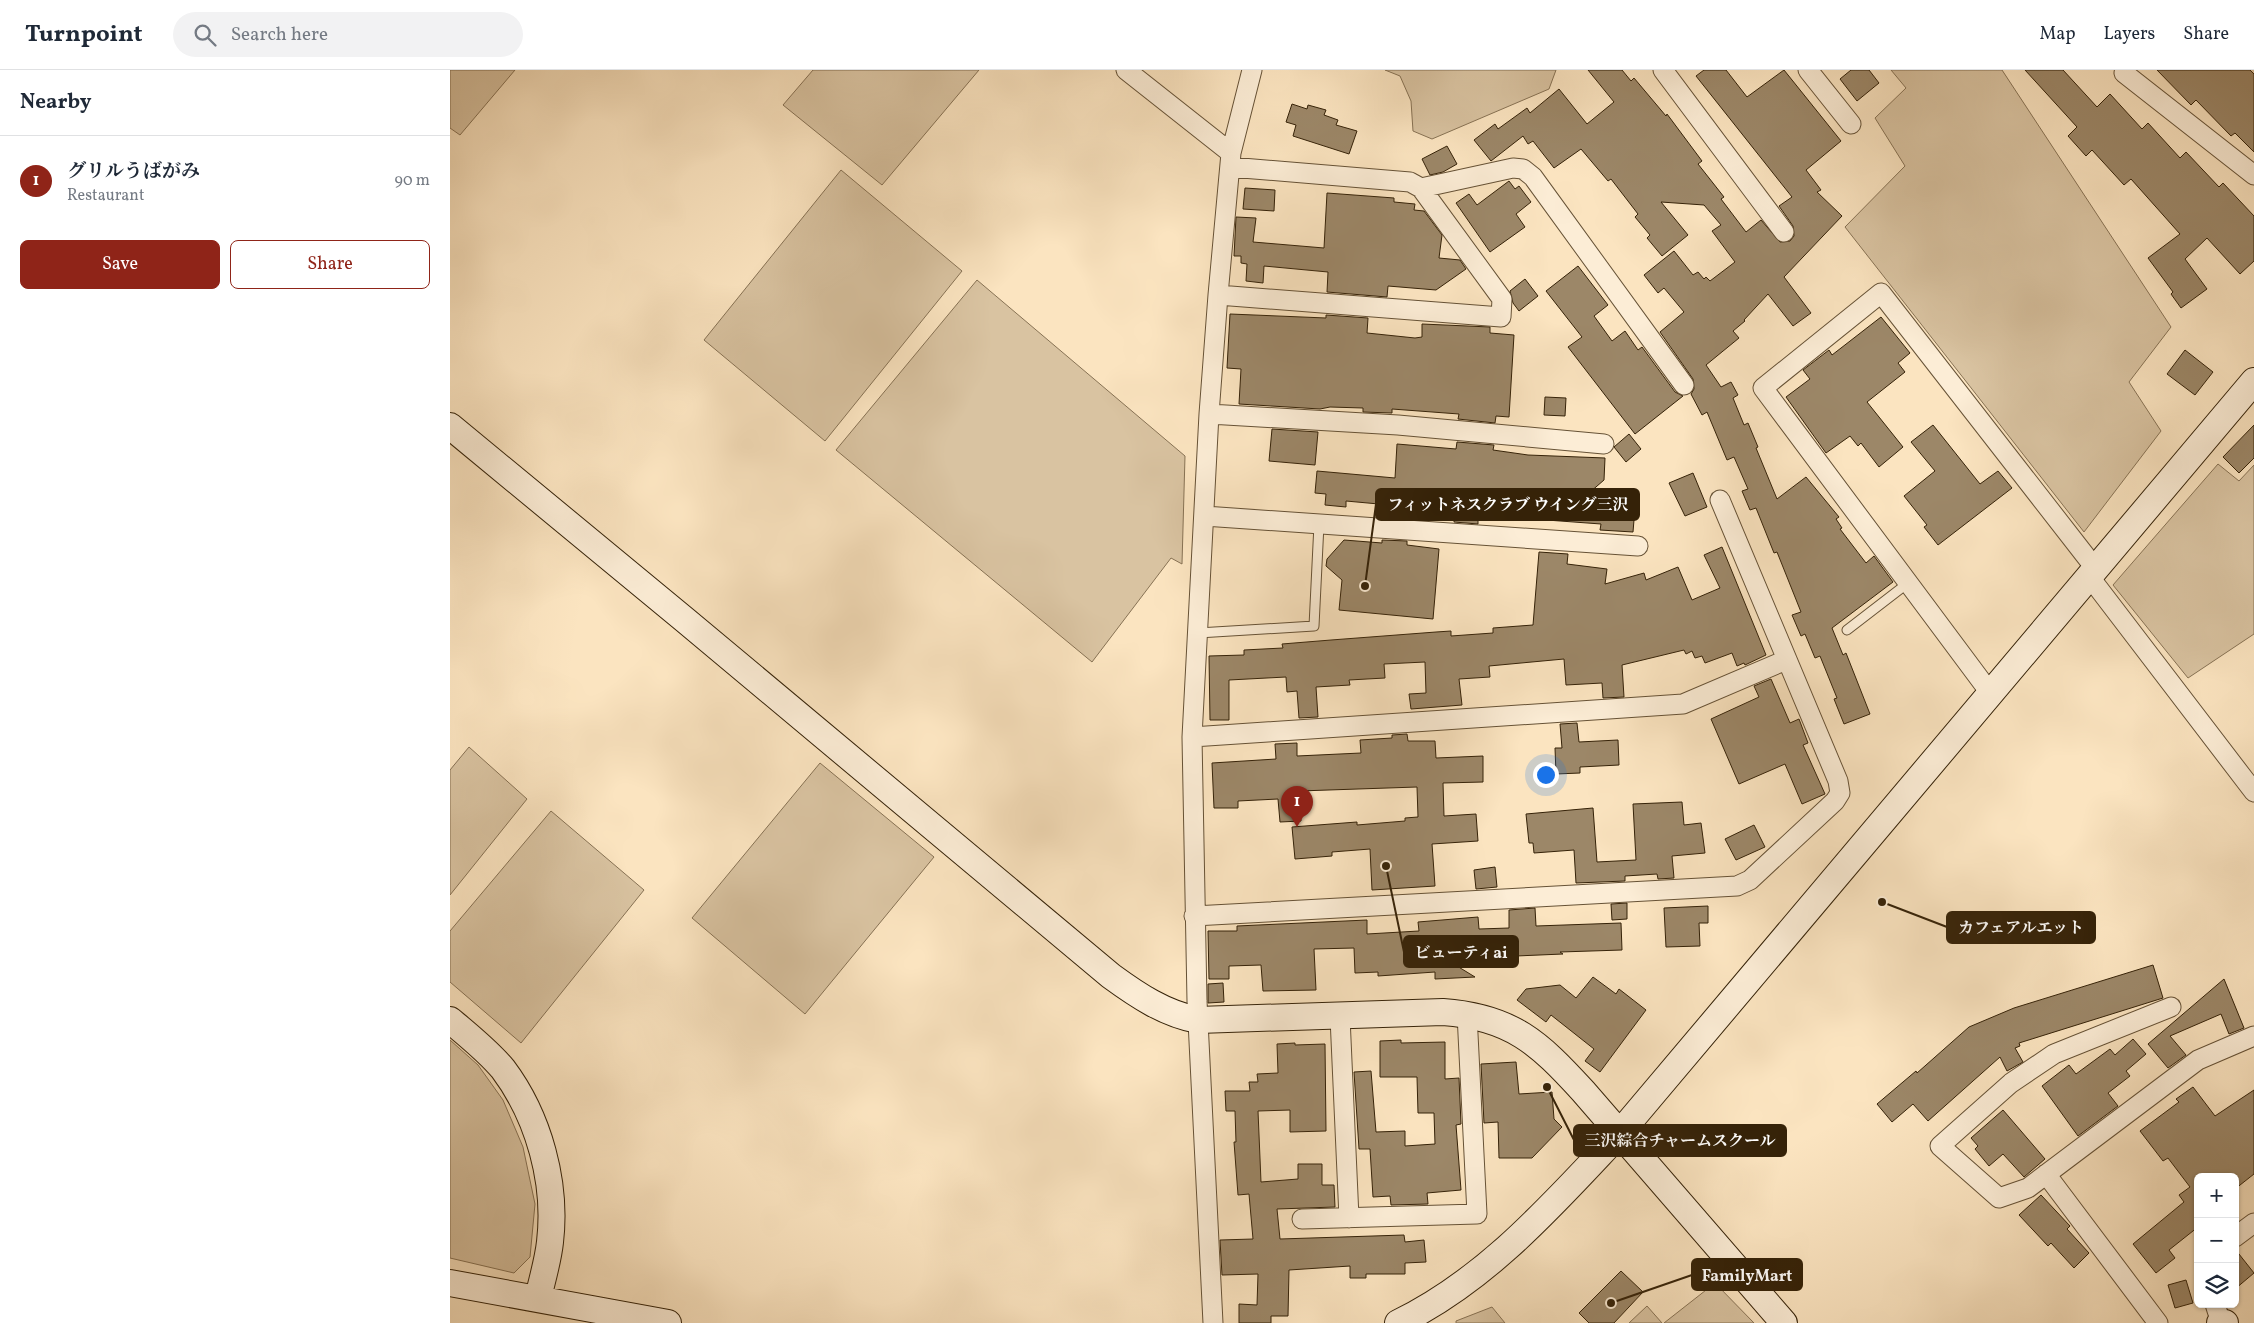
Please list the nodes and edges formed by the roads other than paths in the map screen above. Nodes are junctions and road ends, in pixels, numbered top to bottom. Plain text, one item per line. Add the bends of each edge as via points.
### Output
1 (1126, 70) edge
2 (1252, 70) edge
3 (1663, 70) edge
4 (1808, 70) edge
5 (2124, 73) dead end
6 (1851, 124) dead end
7 (1231, 160) junction
8 (2254, 175) edge
9 (1421, 188) junction
10 (1784, 232) dead end
11 (1218, 296) junction
12 (2254, 381) edge
13 (1684, 385) dead end
14 (1209, 414) junction
15 (450, 426) edge
16 (1604, 444) dead end
17 (1720, 500) dead end
18 (1204, 516) junction
19 (1319, 524) junction
20 (1638, 546) dead end
21 (2092, 572) junction
22 (1908, 584) junction
23 (1847, 630) dead end
24 (1198, 633) junction
25 (1786, 660) junction
26 (1991, 694) junction
27 (1192, 737) junction
28 (2254, 792) edge
29 (1194, 916) junction
30 (2170, 1007) dead end
31 (1467, 1014) junction
32 (1340, 1017) junction
33 (450, 1020) edge
34 (1198, 1020) junction
35 (2254, 1036) edge
36 (1619, 1134) junction
37 (2046, 1174) junction
38 (1349, 1218) junction
39 (1302, 1219) dead end
40 (2254, 1223) edge
41 (2239, 1234) edge
42 (450, 1283) edge
43 (538, 1298) junction
44 (2216, 1308) edge
45 (668, 1323) edge
46 (1213, 1323) edge
47 (1398, 1323) edge
48 (1784, 1323) edge
49 (2158, 1323) edge
50 (2222, 1323) edge

1 - 7 street
2 - 7 street
3 - 10 street
4 - 6 street
5 - 8 street
7 - 9 street via 1410,182
7 - 11 street
9 - 11 street via 1502,300 1501,317
9 - 13 street via 1513,168 1523,169 1533,177
11 - 14 street
12 - 21 street
14 - 16 street via 1398,425
14 - 18 street
15 - 34 street via 1111,976 1160,1007 1180,1017
17 - 25 street
18 - 19 street
18 - 24 street
19 - 20 street
19 - 24 lane via 1314,626
21 - 22 street via 1881,293 1763,388
21 - 26 street
21 - 28 street
22 - 23 lane
22 - 26 street
24 - 27 street
25 - 27 street via 1683,704
25 - 29 street via 1838,781 1840,793 1750,880 1737,886
26 - 36 street
27 - 29 street
29 - 34 street
30 - 37 street via 2054,1054 2011,1083 1940,1146 1999,1198 2028,1188
31 - 32 street via 1444,1012
31 - 36 street via 1490,1019 1532,1042 1554,1059
31 - 38 street via 1477,1214
32 - 34 street
32 - 38 street
33 - 43 street via 502,1069 523,1101 537,1134 547,1168 551,1208 550,1243
34 - 46 street
35 - 37 street via 2198,1060
36 - 47 street via 1522,1234 1448,1294
36 - 48 street
37 - 49 street
38 - 39 street
40 - 41 street
42 - 43 street
43 - 45 street
44 - 50 street

